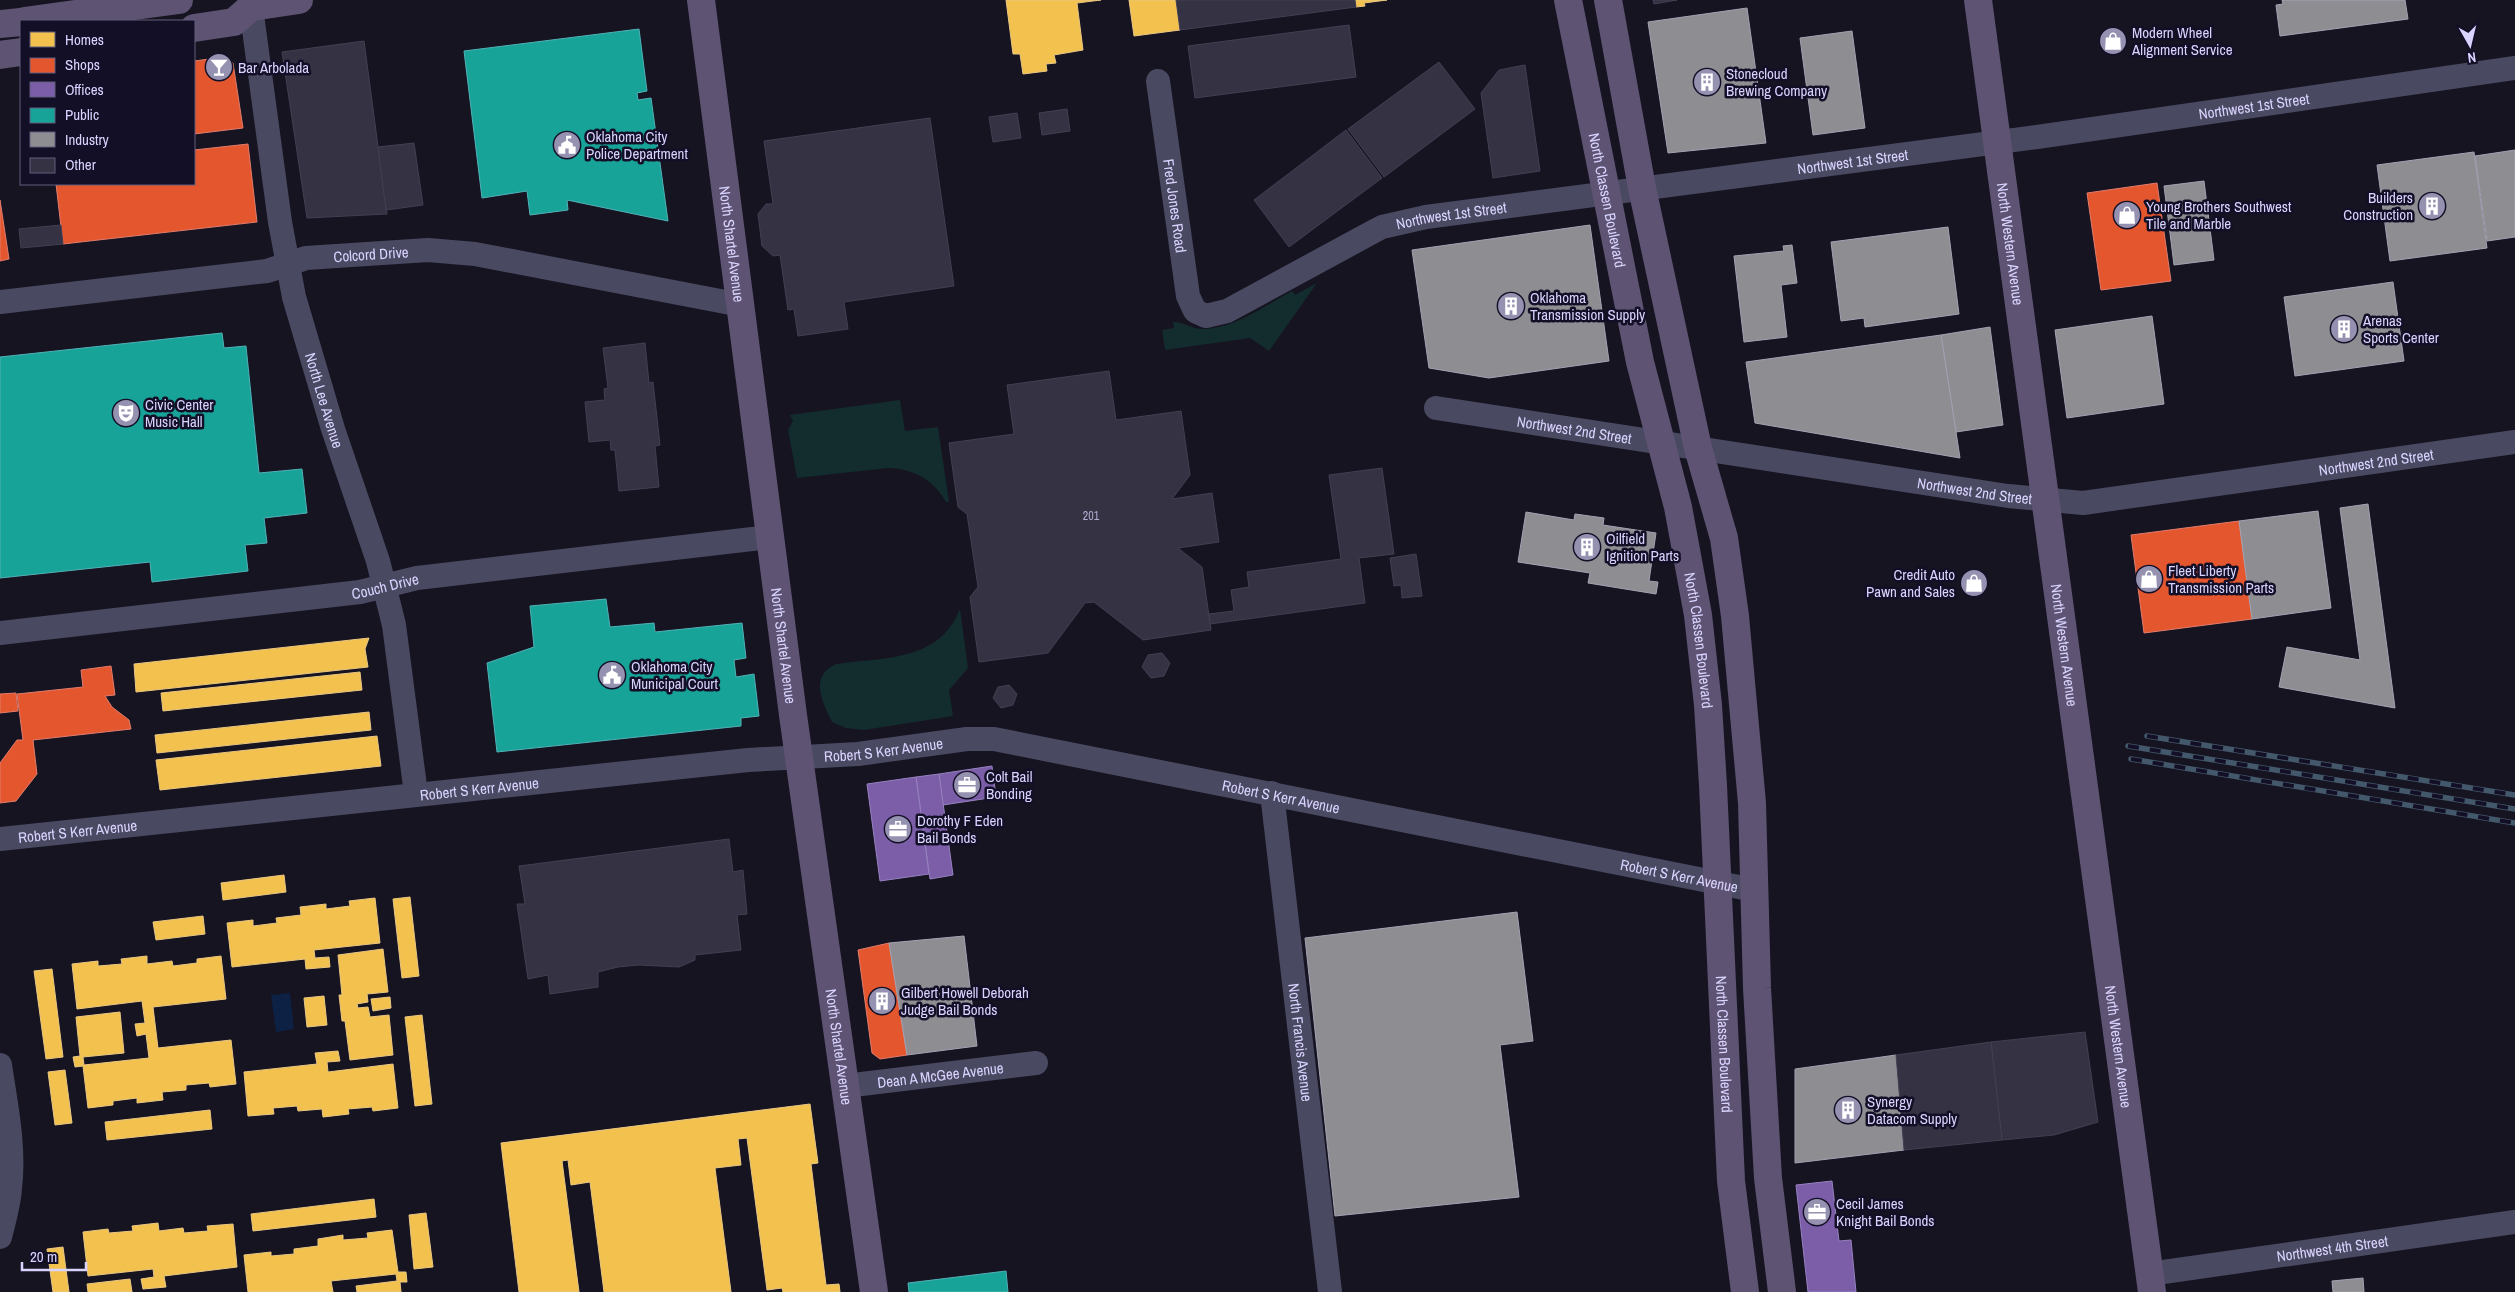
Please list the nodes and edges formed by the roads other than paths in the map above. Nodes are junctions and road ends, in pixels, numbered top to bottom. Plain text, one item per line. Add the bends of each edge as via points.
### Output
1 (179, 0) edge
2 (299, 0) edge
3 (700, 0) edge
4 (1568, 0) edge
5 (1608, 0) edge
6 (1978, 0) edge
7 (247, 2) edge
8 (29, 20) edge
9 (20, 21) edge
10 (0, 24) edge
11 (195, 28) edge
12 (20, 52) edge
13 (0, 55) edge
14 (2515, 68) edge
15 (1158, 81) dead end
16 (1997, 142) junction
17 (1642, 188) junction
18 (1606, 193) junction
19 (288, 264) junction
20 (0, 302) edge
21 (741, 305) junction
22 (1211, 316) joint
23 (1436, 408) dead end
24 (1659, 441) junction
25 (2515, 442) edge
26 (1698, 448) junction
27 (2046, 499) junction
28 (770, 536) junction
29 (384, 586) junction
30 (0, 633) edge
31 (799, 758) junction
32 (1272, 793) junction
33 (416, 794) junction
34 (0, 839) edge
35 (1717, 882) junction
36 (1754, 890) junction
37 (1036, 1063) dead end
38 (0, 1065) edge
39 (845, 1086) junction
40 (2515, 1222) edge
41 (0, 1237) edge
42 (2150, 1283) edge
43 (874, 1292) edge
44 (1330, 1292) edge
45 (1745, 1292) edge
46 (1782, 1292) edge

1 - 8 main road
2 - 7 main road
3 - 21 main road, North Shartel Avenue
4 - 18 main road, North Classen Boulevard
5 - 17 main road
6 - 16 main road, North Western Avenue
7 - 11 main road via 234,22
7 - 19 street, North Lee Avenue
9 - 10 main road
12 - 13 main road
14 - 16 street, Northwest 1st Street
15 - 22 street, Fred Jones Road via 1188,296 1195,312
16 - 17 street, Northwest 1st Street
16 - 27 main road, North Western Avenue
17 - 18 street, Northwest 1st Street
17 - 26 main road
18 - 22 street, Northwest 1st Street via 1426,217 1382,227 1227,311
18 - 24 main road, North Classen Boulevard
19 - 20 street, Colcord Drive via 267,271
19 - 21 street, Colcord Drive via 335,254 409,250 475,254
19 - 29 street, North Lee Avenue via 294,297 322,392
21 - 28 main road, North Shartel Avenue
23 - 24 street, Northwest 2nd Street
24 - 26 street, Northwest 2nd Street
24 - 35 main road, North Classen Boulevard via 1678,507 1698,615 1708,705
25 - 27 street, Northwest 2nd Street via 2083,503
26 - 27 street, Northwest 2nd Street via 2008,496
26 - 36 main road via 1724,538 1736,616 1752,803
27 - 42 main road, North Western Avenue
28 - 29 street, Couch Drive via 416,578
28 - 31 main road, North Shartel Avenue
29 - 30 street, Couch Drive via 360,592
29 - 33 street, North Lee Avenue via 394,625
31 - 32 street, Robert S Kerr Avenue via 858,754 968,739 994,739
31 - 33 street, Robert S Kerr Avenue via 748,760
31 - 39 main road, North Shartel Avenue
32 - 35 street, Robert S Kerr Avenue
32 - 44 street, North Francis Avenue
33 - 34 street, Robert S Kerr Avenue
35 - 36 street, Robert S Kerr Avenue
35 - 45 main road, North Classen Boulevard via 1731,1181
36 - 46 main road via 1768,1178
37 - 39 street, Dean A McGee Avenue
38 - 41 street via 11,1175
39 - 43 main road, North Shartel Avenue
40 - 42 street, Northwest 4th Street

